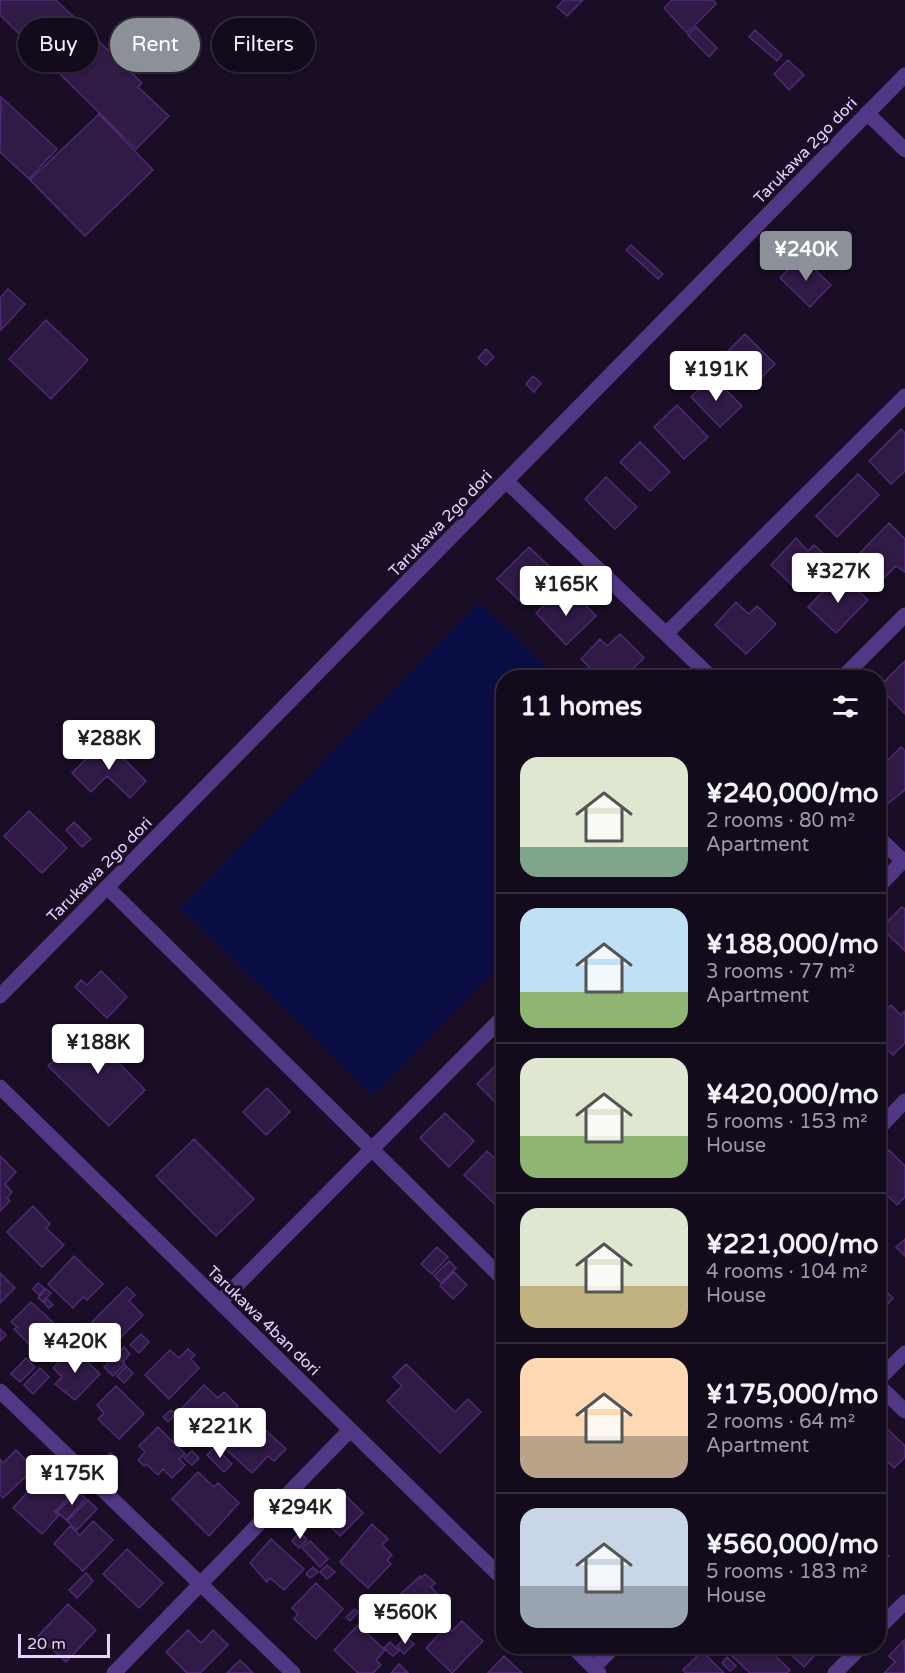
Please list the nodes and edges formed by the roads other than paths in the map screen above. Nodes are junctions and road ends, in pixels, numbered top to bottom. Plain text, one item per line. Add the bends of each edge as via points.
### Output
1 (905, 75) edge
2 (867, 113) junction
3 (905, 150) edge
4 (905, 396) edge
5 (506, 481) junction
6 (905, 615) edge
7 (666, 634) junction
8 (704, 670) edge
9 (850, 670) edge
10 (886, 844) edge
11 (904, 861) edge
12 (886, 879) edge
13 (107, 887) junction
14 (0, 996) edge
15 (496, 1024) edge
16 (0, 1087) edge
17 (905, 1101) edge
18 (886, 1121) edge
19 (371, 1149) junction
20 (496, 1272) edge
21 (220, 1302) junction
22 (905, 1353) edge
23 (886, 1372) edge
24 (0, 1391) edge
25 (886, 1393) edge
26 (905, 1411) edge
27 (351, 1430) junction
28 (496, 1572) edge
29 (203, 1584) junction
30 (905, 1602) edge
31 (886, 1621) edge
32 (580, 1654) edge
33 (609, 1654) edge
34 (854, 1654) edge
35 (596, 1670) edge
36 (114, 1673) edge
37 (293, 1673) edge
38 (835, 1673) edge

1 - 2 street, Tarukawa 2go dori
2 - 3 street
2 - 5 street, Tarukawa 2go dori
4 - 7 street
5 - 7 street
5 - 13 street, Tarukawa 2go dori
6 - 9 street
7 - 8 street
10 - 11 street
11 - 12 street
13 - 14 street, Tarukawa 2go dori
13 - 19 street
15 - 19 street
16 - 21 street, Tarukawa 4ban dori
17 - 18 street
19 - 20 street
19 - 21 street
21 - 27 street, Tarukawa 4ban dori
22 - 23 street
24 - 29 street
25 - 26 street
27 - 28 street, Tarukawa 4ban dori
27 - 29 street
29 - 36 street
29 - 37 street
30 - 31 street
32 - 35 street
33 - 35 street
34 - 38 street

